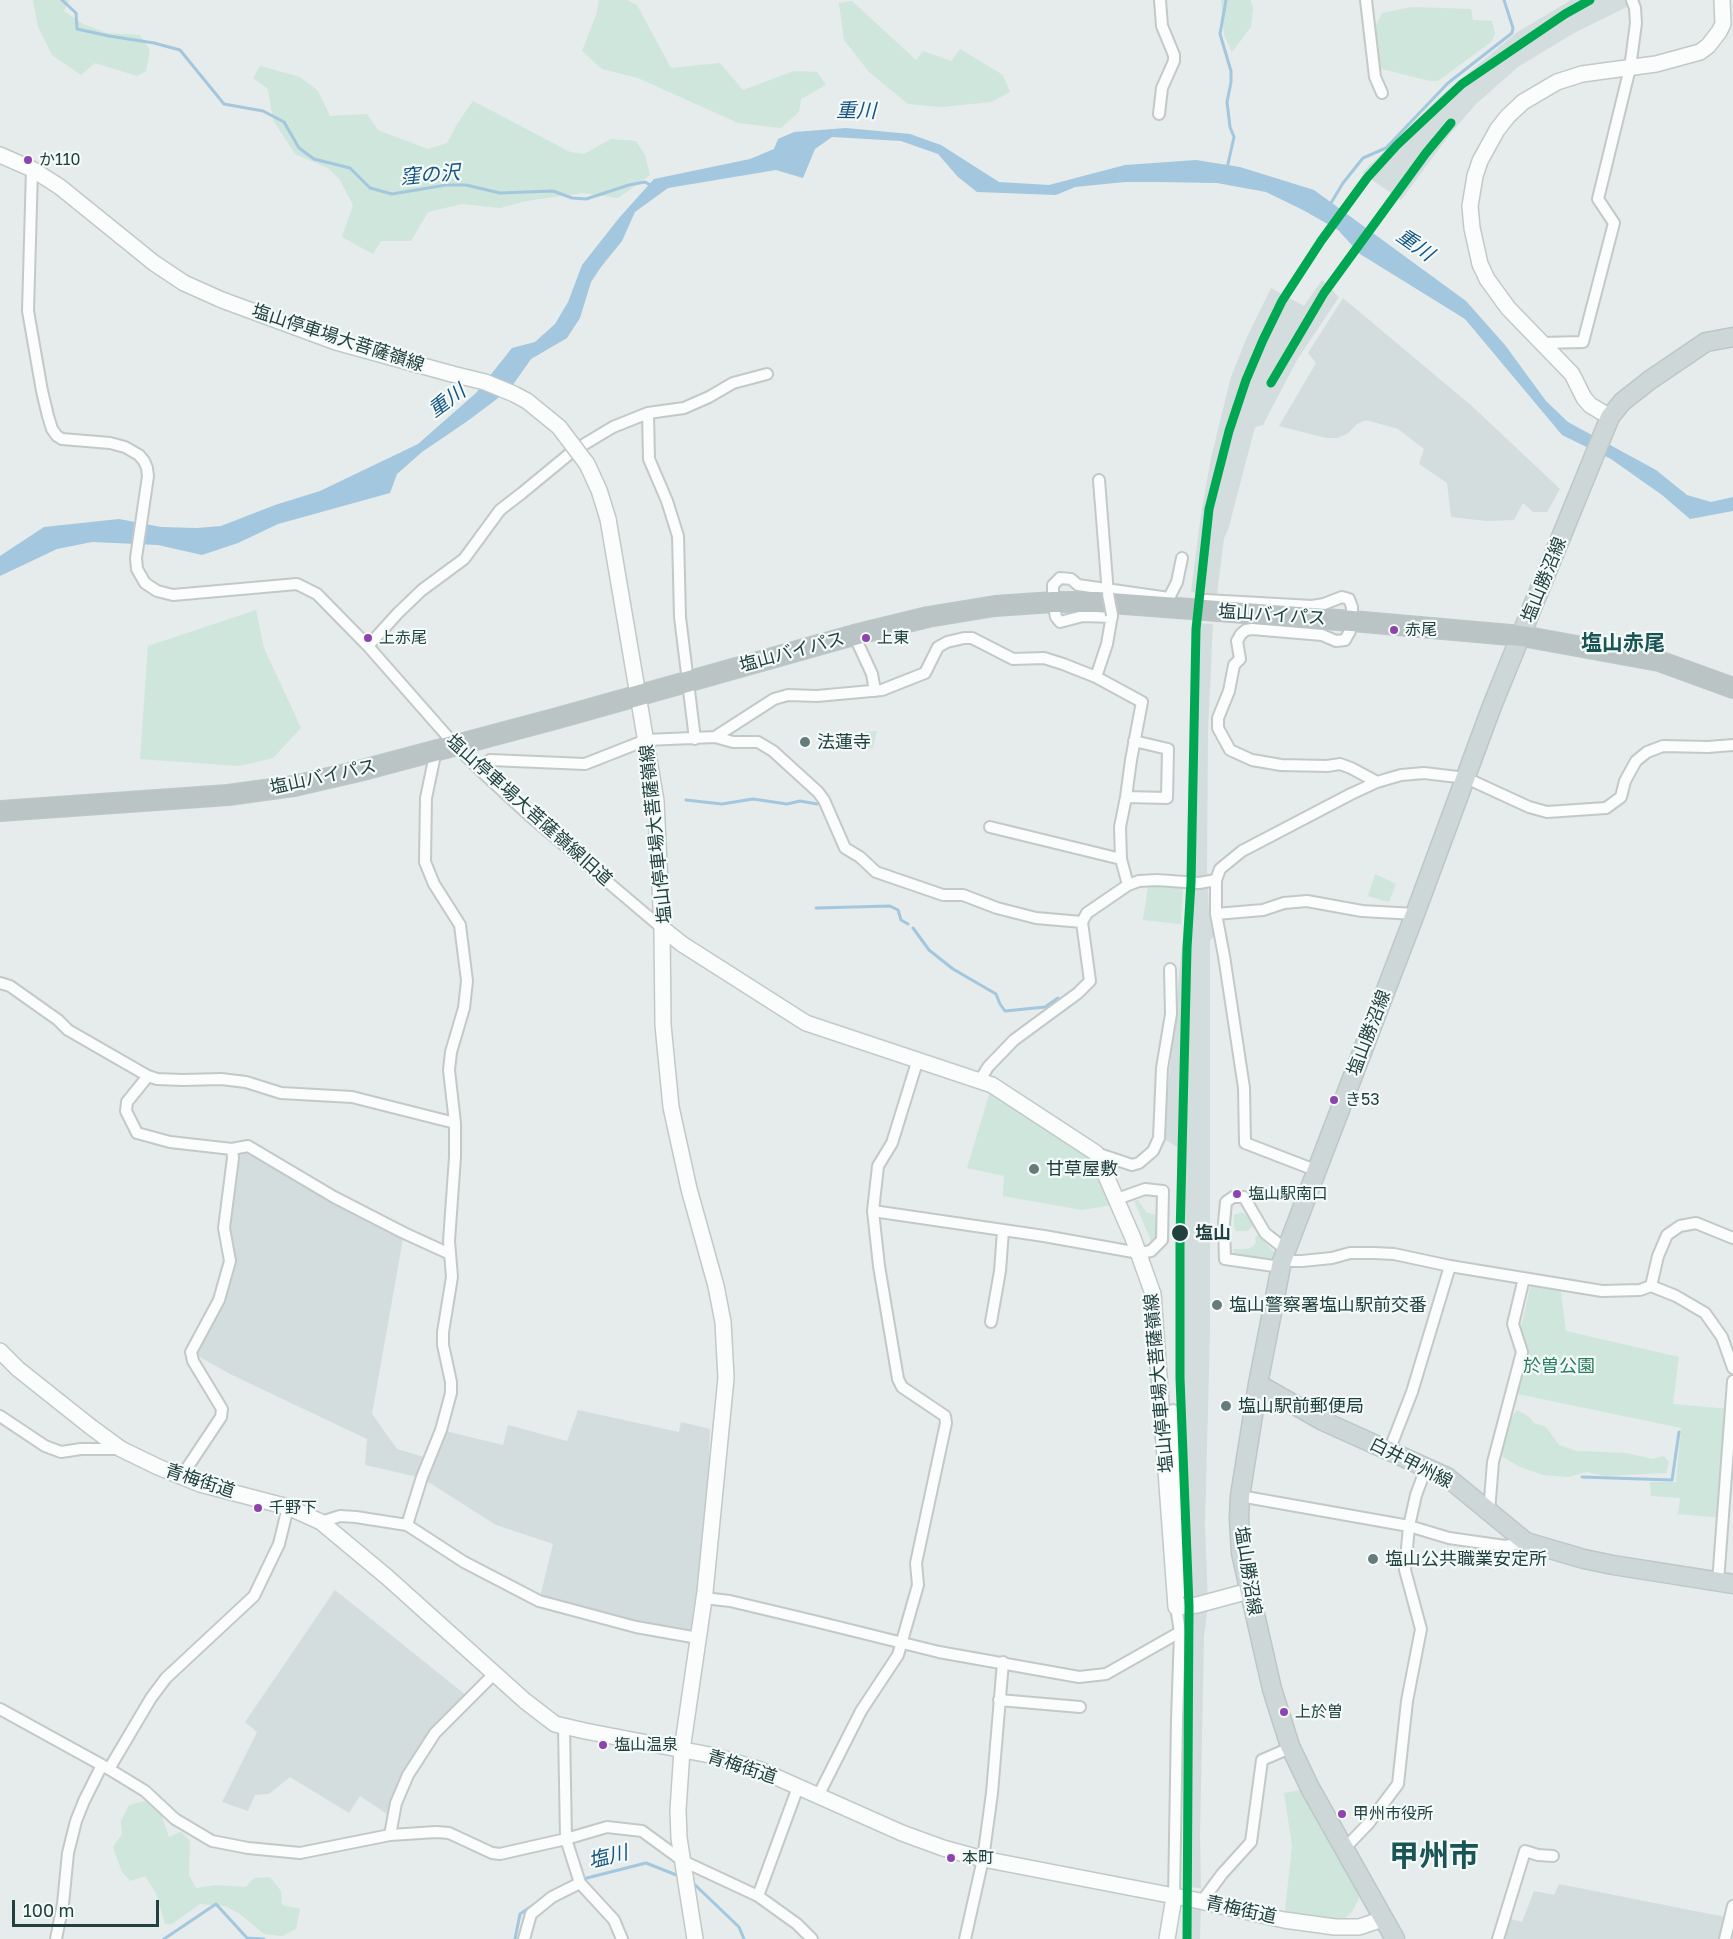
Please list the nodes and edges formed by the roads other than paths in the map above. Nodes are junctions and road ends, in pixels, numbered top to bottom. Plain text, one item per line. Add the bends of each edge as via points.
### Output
1 (1160, 0) edge
2 (1366, 0) edge
3 (1722, 0) edge
4 (1633, 3) edge
5 (1630, 68) junction
6 (1382, 93) dead end
7 (1159, 114) dead end
8 (0, 155) edge
9 (32, 169) junction
10 (1733, 337) edge
11 (1541, 343) junction
12 (767, 374) dead end
13 (648, 413) junction
14 (1607, 424) junction
15 (1099, 480) dead end
16 (1182, 558) dead end
17 (1108, 592) junction
18 (1169, 598) junction
19 (1053, 602) junction
20 (1112, 616) junction
21 (1352, 621) junction
22 (854, 635) junction
23 (1522, 636) junction
24 (368, 646) junction
25 (1096, 677) junction
26 (687, 681) junction
27 (1733, 688) edge
28 (875, 691) junction
29 (638, 695) junction
30 (715, 738) junction
31 (695, 739) junction
32 (646, 740) junction
33 (1134, 741) junction
34 (1733, 745) edge
35 (446, 747) junction
36 (478, 768) junction
37 (1466, 778) junction
38 (1377, 782) junction
39 (1126, 797) junction
40 (0, 811) edge
41 (990, 826) dead end
42 (1121, 859) junction
43 (1216, 880) junction
44 (1128, 885) junction
45 (1216, 914) junction
46 (1415, 914) junction
47 (1082, 922) junction
48 (662, 928) junction
49 (1170, 969) dead end
50 (0, 983) edge
51 (918, 1059) junction
52 (148, 1076) junction
53 (980, 1080) junction
54 (455, 1123) junction
55 (232, 1149) junction
56 (1096, 1153) junction
57 (1315, 1170) junction
58 (1117, 1200) junction
59 (873, 1211) junction
60 (1003, 1230) junction
61 (1733, 1238) edge
62 (1138, 1253) junction
63 (450, 1254) junction
64 (1283, 1259) junction
65 (1450, 1266) junction
66 (1524, 1278) junction
67 (1651, 1286) junction
68 (991, 1322) dead end
69 (0, 1351) edge
70 (1733, 1368) edge
71 (1733, 1381) edge
72 (1258, 1384) junction
73 (1173, 1410) dead end
74 (0, 1416) edge
75 (121, 1449) junction
76 (1389, 1451) junction
77 (1426, 1468) junction
78 (181, 1477) junction
79 (1240, 1496) junction
80 (288, 1507) junction
81 (1489, 1512) junction
82 (321, 1522) junction
83 (407, 1525) junction
84 (1409, 1526) junction
85 (1526, 1542) junction
86 (1726, 1583) edge
87 (1249, 1591) junction
88 (704, 1598) junction
89 (1176, 1601) junction
90 (1180, 1632) junction
91 (698, 1638) junction
92 (902, 1642) junction
93 (1003, 1662) junction
94 (494, 1674) junction
95 (999, 1700) junction
96 (1080, 1707) dead end
97 (0, 1709) edge
98 (564, 1727) junction
99 (1290, 1748) junction
100 (682, 1750) junction
101 (106, 1767) junction
102 (798, 1787) junction
103 (818, 1796) junction
104 (390, 1834) junction
105 (566, 1839) junction
106 (1345, 1848) junction
107 (1553, 1856) dead end
108 (983, 1859) junction
109 (683, 1862) junction
110 (580, 1883) junction
111 (758, 1896) junction
112 (1174, 1897) junction
113 (1202, 1901) junction
114 (1733, 1906) edge
115 (1383, 1919) junction
116 (56, 1939) edge
117 (524, 1939) edge
118 (622, 1939) edge
119 (695, 1939) edge
120 (812, 1939) edge
121 (965, 1939) edge
122 (1167, 1939) edge
123 (1395, 1939) edge
124 (1498, 1939) edge
125 (1725, 1939) edge

1 - 7 street via 1161,26 1174,61 1162,88
2 - 6 street via 1375,77
3 - 5 street via 1722,24 1708,46 1689,56
4 - 5 street via 1636,23
5 - 11 street via 1598,199 1614,223 1583,342
5 - 11 street via 1582,74 1539,91 1508,116 1480,160 1470,206 1480,264 1496,293
8 - 9 street, 塩山停車場大菩薩嶺線
9 - 24 street, 塩山停車場大菩薩嶺線旧道 via 28,311 52,429 62,439 125,447 144,462 148,476 136,558 140,578 157,591 172,595 297,584 317,594
9 - 29 street, 塩山停車場大菩薩嶺線, bridge via 184,283 336,342 485,382 527,401 559,427 587,464 608,519
10 - 14 main road via 1706,342 1650,380 1622,402
11 - 14 street via 1572,374 1584,398
12 - 13 street via 733,383 684,408
13 - 24 street via 613,427 573,451 500,510 464,559 414,598
13 - 26 street via 649,459 678,536
14 - 23 main road, 塩山勝沼線
15 - 17 street
16 - 18 street
17 - 18 street
17 - 19 street via 1060,578 1053,585
17 - 20 street, bridge
18 - 21 street via 1312,606 1346,598
19 - 20 street via 1060,622 1083,616
19 - 21 highway, 塩山バイパス
19 - 22 highway, 塩山バイパス via 928,617
20 - 25 street
21 - 23 highway, 塩山バイパス
21 - 38 street via 1348,637 1341,641 1322,635 1246,630 1237,640 1240,659 1234,665 1218,728 1230,750 1252,760 1281,765 1340,764
22 - 26 highway, 塩山バイパス
22 - 28 street via 872,674
23 - 27 highway, 塩山バイパス via 1659,661
23 - 37 main road, 塩山勝沼線
24 - 35 street, 塩山停車場大菩薩嶺線旧道
25 - 28 street via 1044,658 1013,659 972,638 964,638 938,647 925,673
25 - 33 street via 1143,702
26 - 29 highway, 塩山バイパス
26 - 31 street
28 - 30 street via 774,699
29 - 32 street, 塩山停車場大菩薩嶺線
29 - 35 highway, 塩山バイパス
30 - 31 street
30 - 47 street via 758,742 773,751 818,792 844,848 876,872 943,895 963,895 1036,918
31 - 32 street
32 - 36 street via 585,764 490,760
32 - 48 street, 塩山停車場大菩薩嶺線 via 656,801
33 - 39 street
33 - 39 street via 1168,749 1167,798
34 - 37 street via 1663,746 1647,752 1636,761 1625,781 1622,797 1606,808 1547,812
35 - 36 street, 塩山停車場大菩薩嶺線旧道
35 - 40 highway, 塩山バイパス via 294,786 206,797
35 - 54 street via 426,798 425,862 460,925 467,981 449,1070
36 - 48 street, 塩山停車場大菩薩嶺線旧道
37 - 38 street via 1424,773
37 - 46 main road, 塩山勝沼線
38 - 43 street via 1242,851 1220,869
39 - 42 street via 1120,827
41 - 42 street
42 - 44 street
43 - 44 street via 1147,880
43 - 45 street
44 - 47 street via 1087,913
45 - 46 street via 1307,901 1362,911
45 - 57 street via 1244,1088 1245,1143
46 - 57 main road, 塩山勝沼線
47 - 53 street via 1089,981 1014,1040
48 - 51 street, 塩山停車場大菩薩嶺線 via 806,1023
48 - 88 street via 663,1025 671,1107 723,1322 726,1378
49 - 56 street via 1171,1014 1162,1068 1159,1138 1153,1151 1139,1164
50 - 52 street via 10,986 68,1030
51 - 53 street, 塩山停車場大菩薩嶺線
51 - 59 street via 895,1135 878,1166
52 - 54 street via 221,1079 281,1093 352,1097
52 - 55 street via 127,1102 126,1111 137,1133 170,1142
53 - 56 street, 塩山停車場大菩薩嶺線
54 - 63 street
55 - 63 street via 248,1146 334,1197
55 - 78 street via 224,1228 230,1261 219,1300 191,1352 222,1409 221,1418
56 - 58 street, 塩山停車場大菩薩嶺線
57 - 64 main road, 塩山勝沼線
58 - 62 street, 塩山停車場大菩薩嶺線
58 - 62 street via 1145,1189 1163,1191 1162,1240 1151,1251
59 - 60 street
59 - 92 street via 898,1379 902,1387 945,1416 946,1423 916,1563 918,1585
60 - 62 street
60 - 68 street
61 - 67 street via 1696,1223 1680,1226 1667,1235
62 - 89 street, 塩山停車場大菩薩嶺線 via 1153,1294
63 - 83 street via 452,1277 442,1345 451,1393
64 - 64 street via 1225,1259 1226,1202 1244,1197
64 - 65 street via 1302,1261 1374,1253
64 - 72 main road, 塩山勝沼線
65 - 66 street
65 - 76 street via 1412,1392
66 - 67 street via 1602,1291
66 - 81 street via 1513,1324 1522,1352 1493,1462
67 - 70 street via 1705,1313 1722,1337
69 - 75 street, 青梅街道
71 - 86 street
72 - 76 main road, 白井甲州線 via 1323,1421
72 - 79 main road, 塩山勝沼線
73 - 89 street via 1184,1591
74 - 75 street via 61,1452
75 - 78 street, 青梅街道
76 - 77 main road, 白井甲州線
77 - 81 main road, 白井甲州線 via 1447,1478
77 - 84 street
78 - 80 street, 青梅街道
79 - 84 street
79 - 87 main road, 塩山勝沼線 via 1241,1553
80 - 82 street, 青梅街道
80 - 101 street via 279,1544 254,1596 166,1678
81 - 85 main road, 白井甲州線
82 - 83 street via 340,1516
82 - 94 street, 青梅街道
83 - 91 street via 464,1562 539,1601 636,1627
84 - 85 street via 1449,1538 1504,1546
84 - 106 street via 1405,1570 1421,1629 1407,1701 1398,1785
85 - 86 main road, 白井甲州線 via 1613,1565
87 - 89 street via 1214,1601
87 - 99 main road, 塩山勝沼線
88 - 91 street
88 - 92 street
89 - 90 street
90 - 93 street via 1106,1674 1079,1677
90 - 112 street
91 - 100 street
92 - 93 street via 939,1653
92 - 103 street
93 - 95 street
94 - 98 street, 青梅街道 via 544,1718
94 - 104 street via 435,1733 408,1775 396,1803
95 - 96 street
95 - 108 street
97 - 101 street
98 - 100 street, 青梅街道
98 - 105 street
99 - 106 main road, 塩山勝沼線
99 - 113 street via 1262,1760 1251,1842
100 - 102 street, 青梅街道 via 759,1769
100 - 109 street via 678,1810
101 - 104 street via 145,1791 175,1819 212,1840 300,1853
101 - 116 street via 76,1821
102 - 103 street, 青梅街道
102 - 111 street
103 - 108 street, 青梅街道 via 902,1833
104 - 105 street via 449,1833 500,1854
105 - 109 street via 607,1827 642,1831
105 - 110 street
106 - 115 main road, 塩山勝沼線
107 - 124 street via 1525,1851
108 - 112 street, 青梅街道
108 - 121 street
109 - 111 street
109 - 119 street
110 - 117 street via 552,1897 531,1914
110 - 118 street via 614,1920
111 - 120 street
112 - 113 street, 青梅街道
112 - 122 street
113 - 115 street, 青梅街道 via 1335,1927 1359,1927
114 - 125 street
115 - 123 main road

